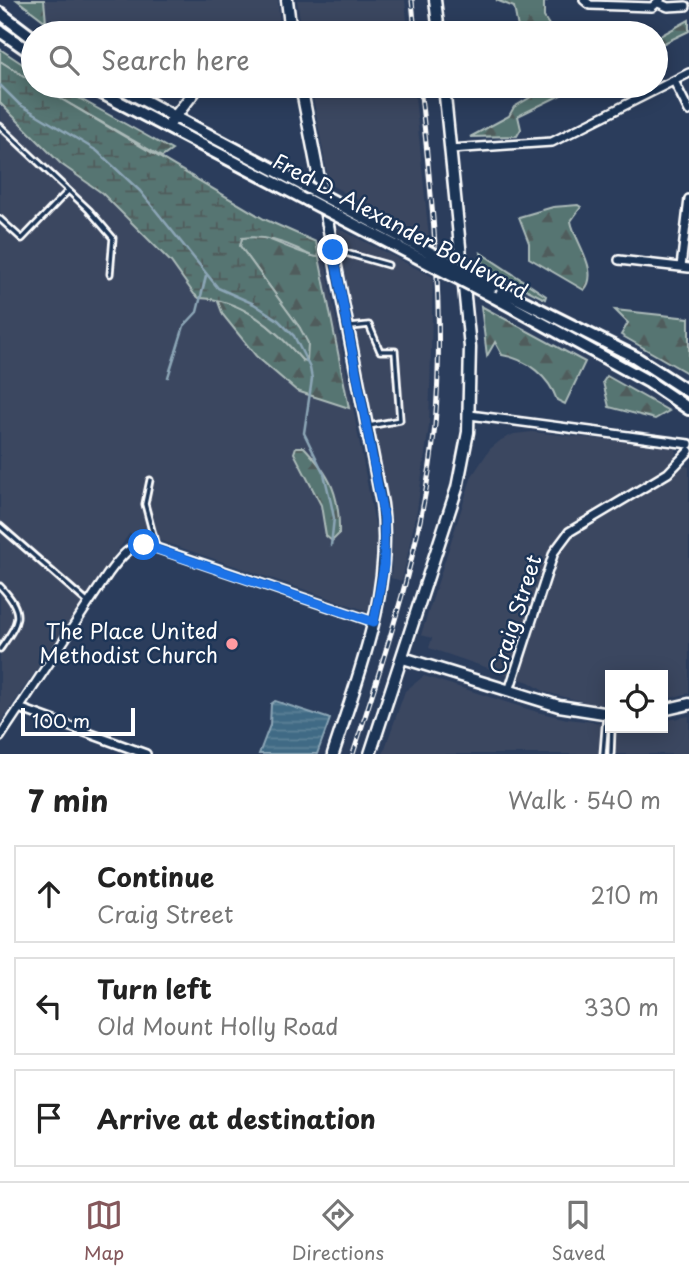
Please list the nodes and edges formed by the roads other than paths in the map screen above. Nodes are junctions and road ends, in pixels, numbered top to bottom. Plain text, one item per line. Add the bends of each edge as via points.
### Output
1 (287, 0) edge
2 (435, 0) edge
3 (584, 0) edge
4 (659, 1) edge
5 (686, 6) dead end
6 (0, 13) edge
7 (290, 21) edge
8 (438, 21) edge
9 (21, 29) edge
10 (0, 31) edge
11 (21, 46) edge
12 (689, 73) edge
13 (674, 81) junction
14 (668, 84) edge
15 (111, 98) edge
16 (140, 98) edge
17 (189, 98) edge
18 (303, 98) edge
19 (445, 98) edge
20 (640, 98) edge
21 (689, 111) edge
22 (175, 116) junction
23 (0, 126) edge
24 (167, 127) junction
25 (451, 149) junction
26 (68, 191) junction
27 (689, 199) edge
28 (0, 219) edge
29 (333, 250) junction
30 (619, 260) dead end
31 (388, 265) dead end
32 (685, 267) edge
33 (110, 274) dead end
34 (493, 291) junction
35 (347, 327) junction
36 (689, 392) edge
37 (689, 408) edge
38 (470, 415) junction
39 (367, 427) junction
40 (689, 444) edge
41 (689, 451) edge
42 (150, 480) dead end
43 (0, 527) edge
44 (156, 548) junction
45 (0, 586) edge
46 (88, 604) junction
47 (374, 622) junction
48 (0, 649) edge
49 (403, 658) junction
50 (509, 691) junction
51 (689, 704) edge
52 (19, 708) junction
53 (668, 709) edge
54 (605, 714) edge
55 (606, 733) edge
56 (612, 733) edge
57 (0, 737) edge
58 (146, 754) edge
59 (333, 754) edge
60 (370, 754) edge
61 (603, 754) edge
62 (611, 754) edge

1 - 7 street
2 - 8 street
3 - 4 street via 590,5 652,7
4 - 5 street via 668,7
6 - 9 main road
10 - 11 main road
12 - 13 street
13 - 14 street
13 - 21 street
15 - 24 main road, Fred D. Alexander Boulevard
16 - 22 main road, Fred D. Alexander Boulevard
17 - 22 street
18 - 29 street
19 - 25 street
20 - 25 street via 552,142
22 - 24 street
22 - 34 main road, Fred D. Alexander Boulevard, bridge
23 - 26 lane
24 - 34 main road, Fred D. Alexander Boulevard, bridge
25 - 38 street via 470,347
26 - 28 lane via 22,239
26 - 33 lane via 113,238
27 - 32 street
29 - 31 lane
29 - 35 street
30 - 32 street
34 - 36 main road, Fred D. Alexander Boulevard via 635,357
34 - 37 main road, Fred D. Alexander Boulevard
35 - 39 street
35 - 39 lane via 369,324 380,351 395,351 400,420
38 - 40 street
38 - 49 street via 461,476
39 - 47 street via 385,541
41 - 50 street, Craig Street via 668,473 569,532 554,552
42 - 44 lane via 145,504
43 - 46 lane
44 - 46 street via 137,545 124,552
44 - 47 street
45 - 48 lane via 13,600 18,615
46 - 52 street
47 - 59 street
49 - 50 street
49 - 60 street
50 - 54 street
51 - 53 street
52 - 57 street
52 - 58 street
55 - 61 lane
56 - 62 lane

